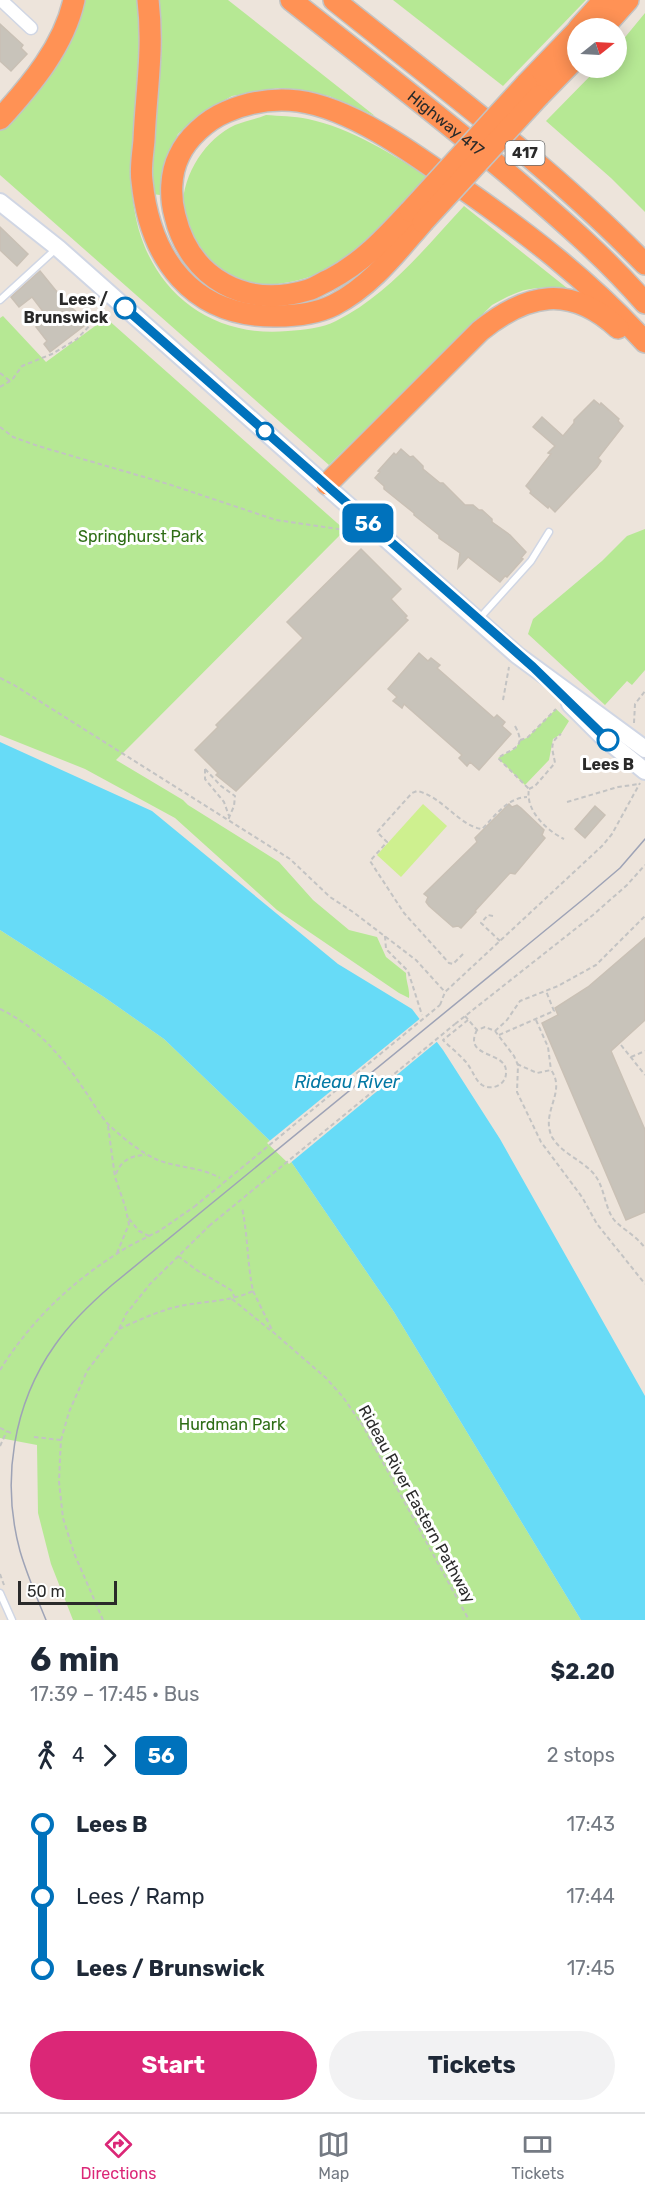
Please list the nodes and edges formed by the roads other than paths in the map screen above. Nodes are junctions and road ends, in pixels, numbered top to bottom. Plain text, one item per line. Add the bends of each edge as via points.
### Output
1 (1, 0) edge
2 (74, 0) edge
3 (148, 0) edge
4 (291, 0) edge
5 (334, 0) edge
6 (604, 0) edge
7 (628, 0) edge
8 (588, 18) edge
9 (612, 18) edge
10 (31, 28) dead end
11 (567, 44) edge
12 (567, 64) edge
13 (533, 90) junction
14 (0, 119) edge
15 (0, 202) edge
16 (416, 217) junction
17 (58, 248) junction
18 (645, 264) edge
19 (0, 300) edge
20 (645, 303) edge
21 (645, 342) edge
22 (645, 356) edge
23 (327, 484) junction
24 (549, 532) dead end
25 (478, 620) junction
26 (533, 667) junction
27 (645, 749) edge
28 (642, 778) edge
29 (0, 1593) edge
30 (12, 1620) edge

1 - 10 street
2 - 14 highway via 68,20 39,73
3 - 16 highway via 152,48 141,179 150,225 162,252 199,296 225,310 262,316 299,316 332,307 389,262
4 - 20 highway, Highway 417 / 417 via 564,222
5 - 18 highway, 417 via 547,171
6 - 8 highway
7 - 9 highway
11 - 13 highway
12 - 13 highway
13 - 16 highway, bridge
15 - 17 main road
16 - 21 highway via 347,271 309,290 280,296 251,294 225,285 189,254 179,235 172,204 172,179 179,156 194,135 215,117 242,105 300,101 330,110 398,143 503,216 604,299
17 - 19 lane
17 - 23 main road
22 - 23 highway via 607,318 580,303 550,299 518,305 480,331
23 - 25 main road via 363,526
24 - 25 lane via 531,561
25 - 26 main road
26 - 27 main road
26 - 28 main road
29 - 30 lane

